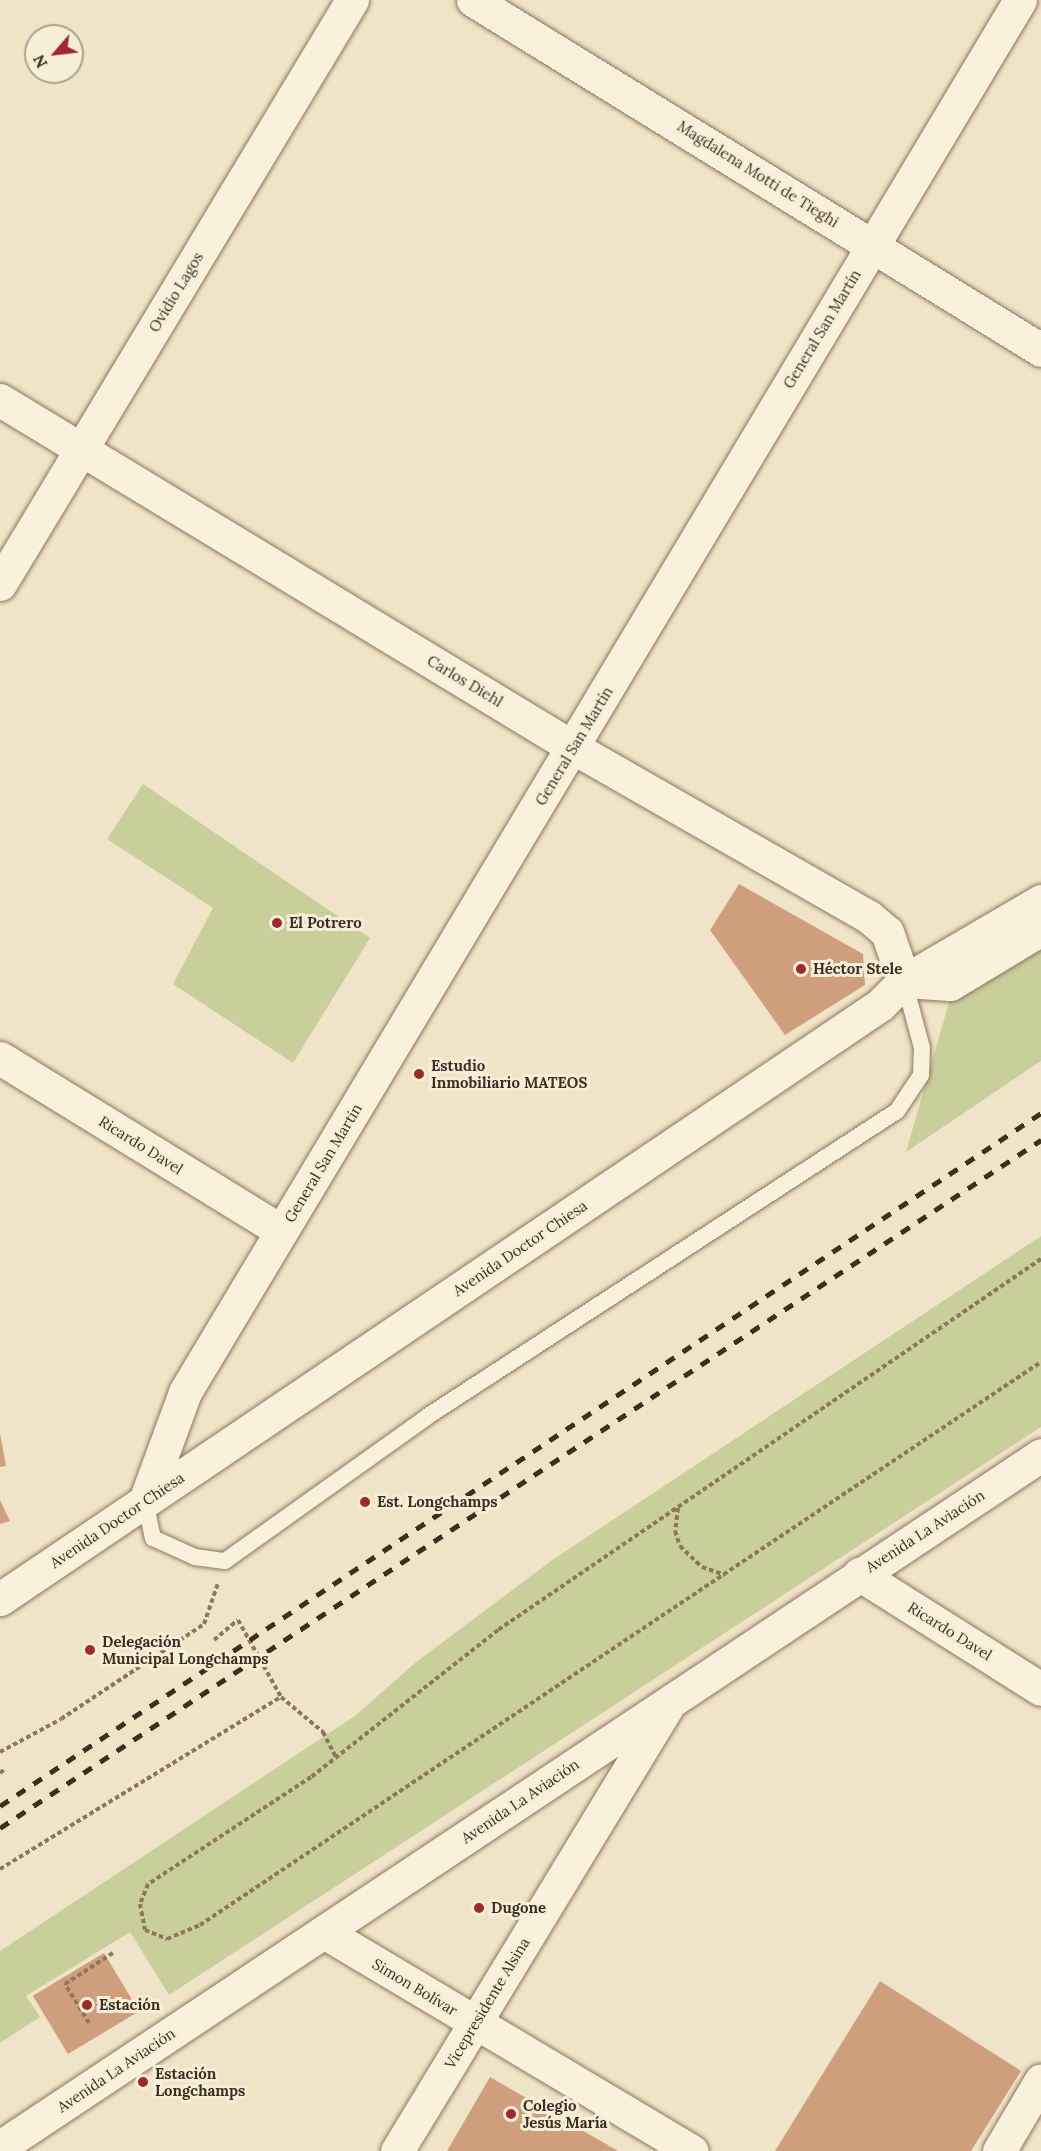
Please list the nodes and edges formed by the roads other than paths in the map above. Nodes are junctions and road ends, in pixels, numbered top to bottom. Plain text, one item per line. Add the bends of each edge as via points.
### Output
1 (352, 0) edge
2 (473, 0) edge
3 (1020, 0) edge
4 (872, 245) junction
5 (1041, 350) edge
6 (0, 400) edge
7 (81, 448) junction
8 (0, 584) edge
9 (573, 748) junction
10 (1041, 901) edge
11 (1041, 929) edge
12 (904, 981) junction
13 (0, 1058) edge
14 (281, 1231) junction
15 (1041, 1455) edge
16 (145, 1501) junction
17 (859, 1574) junction
18 (0, 1599) edge
19 (1041, 1689) edge
20 (670, 1702) junction
21 (324, 1932) junction
22 (475, 2022) junction
23 (1041, 2080) edge
24 (0, 2147) edge
25 (397, 2151) edge
26 (692, 2151) edge
27 (999, 2151) edge

1 - 7 street, Ovidio Lagos
2 - 4 street, Magdalena Motti de Tieghi
3 - 4 street, General San Martín
4 - 5 street, Magdalena Motti de Tieghi
4 - 9 street, General San Martín
6 - 7 street, Carlos Diehl
7 - 8 street, Ovidio Lagos
7 - 9 street, Carlos Diehl
9 - 12 street, Carlos Diehl via 869,917 887,932
9 - 14 street, General San Martín
10 - 12 street, Avenida Doctor Chiesa
11 - 12 street via 950,984
12 - 16 street, Avenida Doctor Chiesa via 880,1005
12 - 16 lane via 922,1048 921,1075 897,1111 428,1416 225,1561 179,1552 153,1538
13 - 14 street, Ricardo Davel
14 - 16 street, General San Martín via 185,1392
15 - 17 street, Avenida La Aviación
16 - 18 street, Avenida Doctor Chiesa
17 - 19 street, Ricardo Davel
17 - 20 street, Avenida La Aviación
20 - 21 street, Avenida La Aviación
20 - 22 street, Vicepresidente Alsina
21 - 22 street, Simon Bolívar
21 - 24 street, Avenida La Aviación
22 - 25 street, Vicepresidente Alsina
22 - 26 street, Simon Bolívar
23 - 27 street

